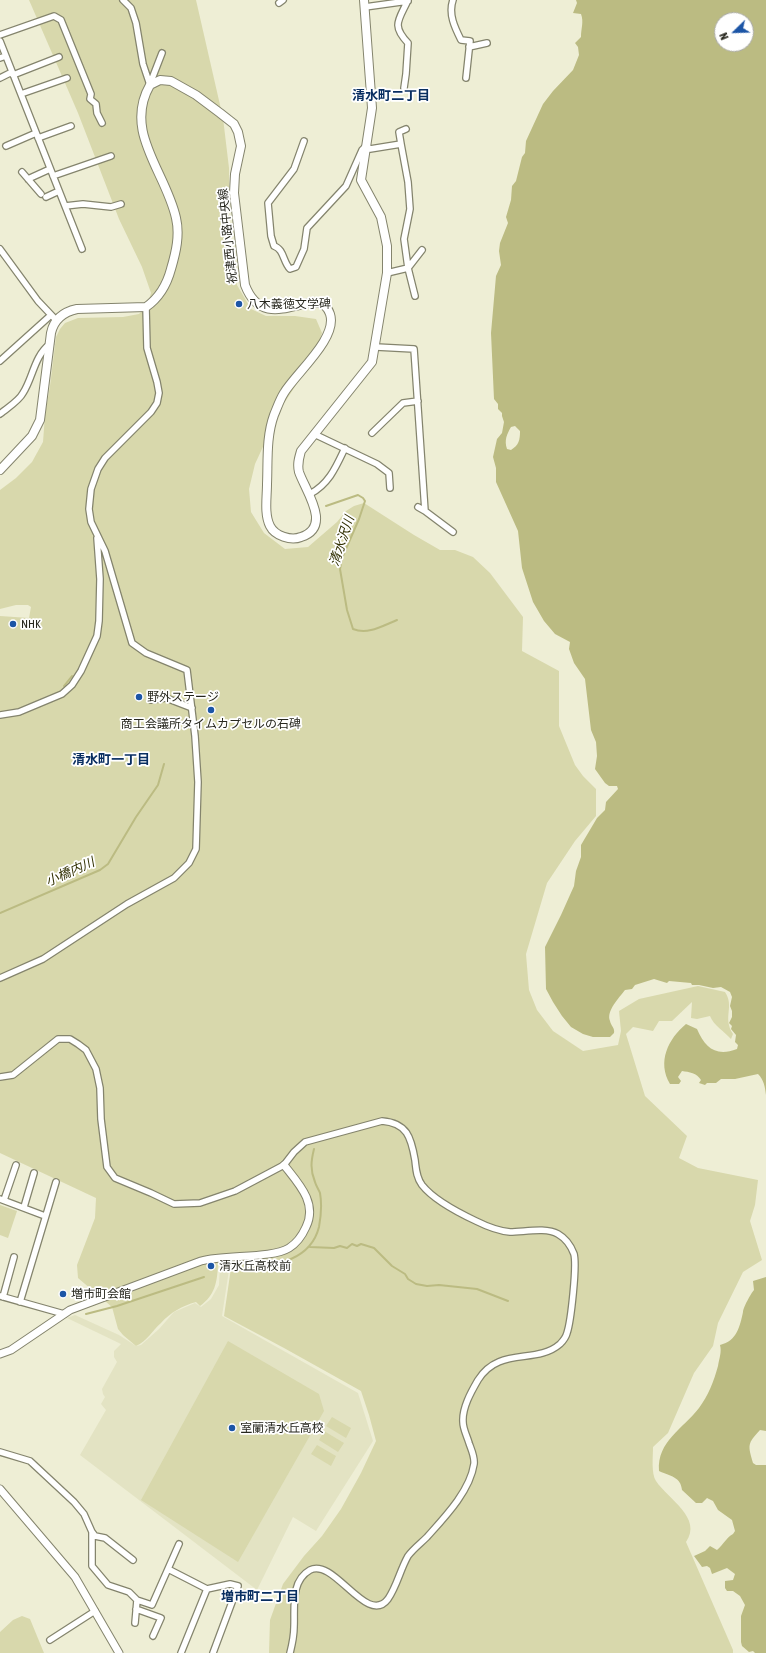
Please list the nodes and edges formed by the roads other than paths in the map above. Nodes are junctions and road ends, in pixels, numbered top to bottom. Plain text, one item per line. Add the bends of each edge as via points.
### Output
1 (123, 0) edge
2 (408, 0) edge
3 (453, 0) edge
4 (365, 3) edge
5 (0, 35) edge
6 (0, 42) edge
7 (488, 43) dead end
8 (469, 47) junction
9 (162, 53) dead end
10 (3, 57) edge
11 (59, 57) dead end
12 (13, 74) junction
13 (0, 78) edge
14 (67, 78) dead end
15 (466, 78) dead end
16 (150, 85) junction
17 (404, 88) dead end
18 (21, 94) junction
19 (102, 123) dead end
20 (71, 126) dead end
21 (406, 128) dead end
22 (37, 136) junction
23 (304, 141) dead end
24 (401, 144) junction
25 (6, 146) dead end
26 (366, 146) junction
27 (111, 156) dead end
28 (50, 169) junction
29 (22, 172) dead end
30 (53, 176) junction
31 (28, 179) junction
32 (59, 191) junction
33 (121, 204) dead end
34 (65, 206) junction
35 (0, 249) edge
36 (82, 249) dead end
37 (422, 250) dead end
38 (408, 268) junction
39 (387, 273) junction
40 (415, 296) dead end
41 (146, 306) junction
42 (53, 318) junction
43 (50, 344) junction
44 (376, 347) junction
45 (0, 361) edge
46 (418, 401) junction
47 (0, 414) edge
48 (372, 433) dead end
49 (314, 434) junction
50 (345, 448) junction
51 (0, 470) edge
52 (390, 488) dead end
53 (310, 494) junction
54 (418, 507) dead end
55 (425, 511) junction
56 (453, 532) dead end
57 (97, 536) junction
58 (151, 700) dead end
59 (192, 708) junction
60 (0, 715) edge
61 (0, 978) edge
62 (0, 1077) edge
63 (16, 1165) dead end
64 (284, 1165) junction
65 (34, 1173) dead end
66 (56, 1182) dead end
67 (2, 1200) edge
68 (24, 1207) junction
69 (45, 1216) junction
70 (14, 1257) dead end
71 (2, 1297) edge
72 (20, 1302) junction
73 (64, 1314) junction
74 (0, 1354) edge
75 (0, 1452) edge
76 (0, 1489) edge
77 (92, 1532) junction
78 (179, 1544) dead end
79 (133, 1560) dead end
80 (168, 1569) junction
81 (207, 1589) junction
82 (137, 1600) junction
83 (136, 1609) junction
84 (95, 1611) junction
85 (135, 1623) dead end
86 (153, 1636) dead end
87 (50, 1640) dead end
88 (119, 1653) edge
89 (181, 1653) edge
90 (213, 1653) edge
91 (290, 1653) edge

1 - 16 street via 131,8 136,22 143,64
2 - 4 street
2 - 17 street via 397,24 398,32 408,43
3 - 8 street via 453,24 461,40 470,41
4 - 26 main road, 祝津西小路中央線 via 372,108
5 - 19 street via 54,16 61,20 91,94 90,99 96,104
6 - 10 street
7 - 8 street
8 - 15 street
9 - 16 street
10 - 12 street
11 - 12 street
12 - 13 street
12 - 18 street
14 - 18 street
16 - 41 main road via 144,96 140,127 176,218 177,238 174,260 165,284 154,302
16 - 53 main road, 祝津西小路中央線 via 160,80 171,80 220,113 234,124 238,132 241,146 234,193 245,285 252,298 262,307 275,310 316,302 329,313 331,320 328,334 284,393 274,416 268,442 266,508 267,522 271,529 288,538 297,538 309,533 314,528 316,508
18 - 22 street
20 - 22 street
21 - 24 street via 399,132
22 - 25 street
22 - 28 street
23 - 26 street via 294,169 268,203 274,246 281,251 290,269 296,267 304,249 307,228 346,186
24 - 26 street via 370,149
24 - 38 street via 410,209 404,239
26 - 39 main road, 祝津西小路中央線 via 361,180 381,217 387,246
27 - 30 street
28 - 30 street
28 - 31 street
29 - 31 street
30 - 32 street
31 - 32 street via 43,196
32 - 34 street
33 - 34 street via 111,207 83,204
34 - 36 street
35 - 42 street
37 - 38 street
38 - 39 street
38 - 40 street
39 - 44 main road, 祝津西小路中央線
41 - 42 main road via 77,309
41 - 57 street via 147,348 159,393 157,403 105,458 98,470 91,489 89,509
42 - 43 main road
42 - 45 street
43 - 47 street via 44,348 23,394
43 - 51 main road via 37,428 23,447
44 - 46 street via 414,348
44 - 49 main road, 祝津西小路中央線 via 372,362
46 - 48 street via 403,402
46 - 55 street
49 - 50 street
49 - 53 main road, 祝津西小路中央線 via 301,451 298,460 299,471
50 - 52 street via 389,473
50 - 53 street via 334,472 320,489
54 - 55 street
55 - 56 street
57 - 59 street via 105,552 132,643 146,653 187,670
57 - 60 street via 99,621 97,636 80,671 72,685 62,694 19,712
58 - 59 street via 166,698
59 - 61 street via 198,782 198,820 196,849 189,863 174,878 127,904 43,959
62 - 64 street via 13,1075 58,1038 70,1039 78,1044 86,1050 96,1069 108,1167 115,1178 174,1204 200,1203 235,1191
63 - 67 street
64 - 73 street via 304,1192 310,1210 308,1225 303,1235 288,1249 270,1254 201,1261
64 - 91 street via 305,1142 382,1121 392,1122 402,1126 407,1134 420,1183 429,1192 467,1217 507,1232 553,1231 568,1244 575,1262 567,1334 561,1343 551,1349 495,1363 484,1371 477,1381 469,1398 463,1422 475,1462 470,1478 456,1504 409,1555 386,1602 379,1606 368,1605 333,1574 320,1568 310,1570 300,1580 296,1591
65 - 68 street
66 - 69 street
67 - 68 street
68 - 69 street
69 - 72 street
70 - 71 street
71 - 72 street
72 - 73 street
73 - 74 street via 11,1350
75 - 77 street via 30,1461 74,1502 84,1514
76 - 84 street via 75,1577
77 - 79 street via 95,1536 105,1538
77 - 82 street via 92,1566 108,1585 129,1592
78 - 80 street
80 - 81 street
80 - 82 street via 152,1605
81 - 89 street
81 - 90 street via 230,1584 238,1586
82 - 83 street
83 - 85 street
83 - 86 street via 161,1618
84 - 87 street
84 - 88 street

